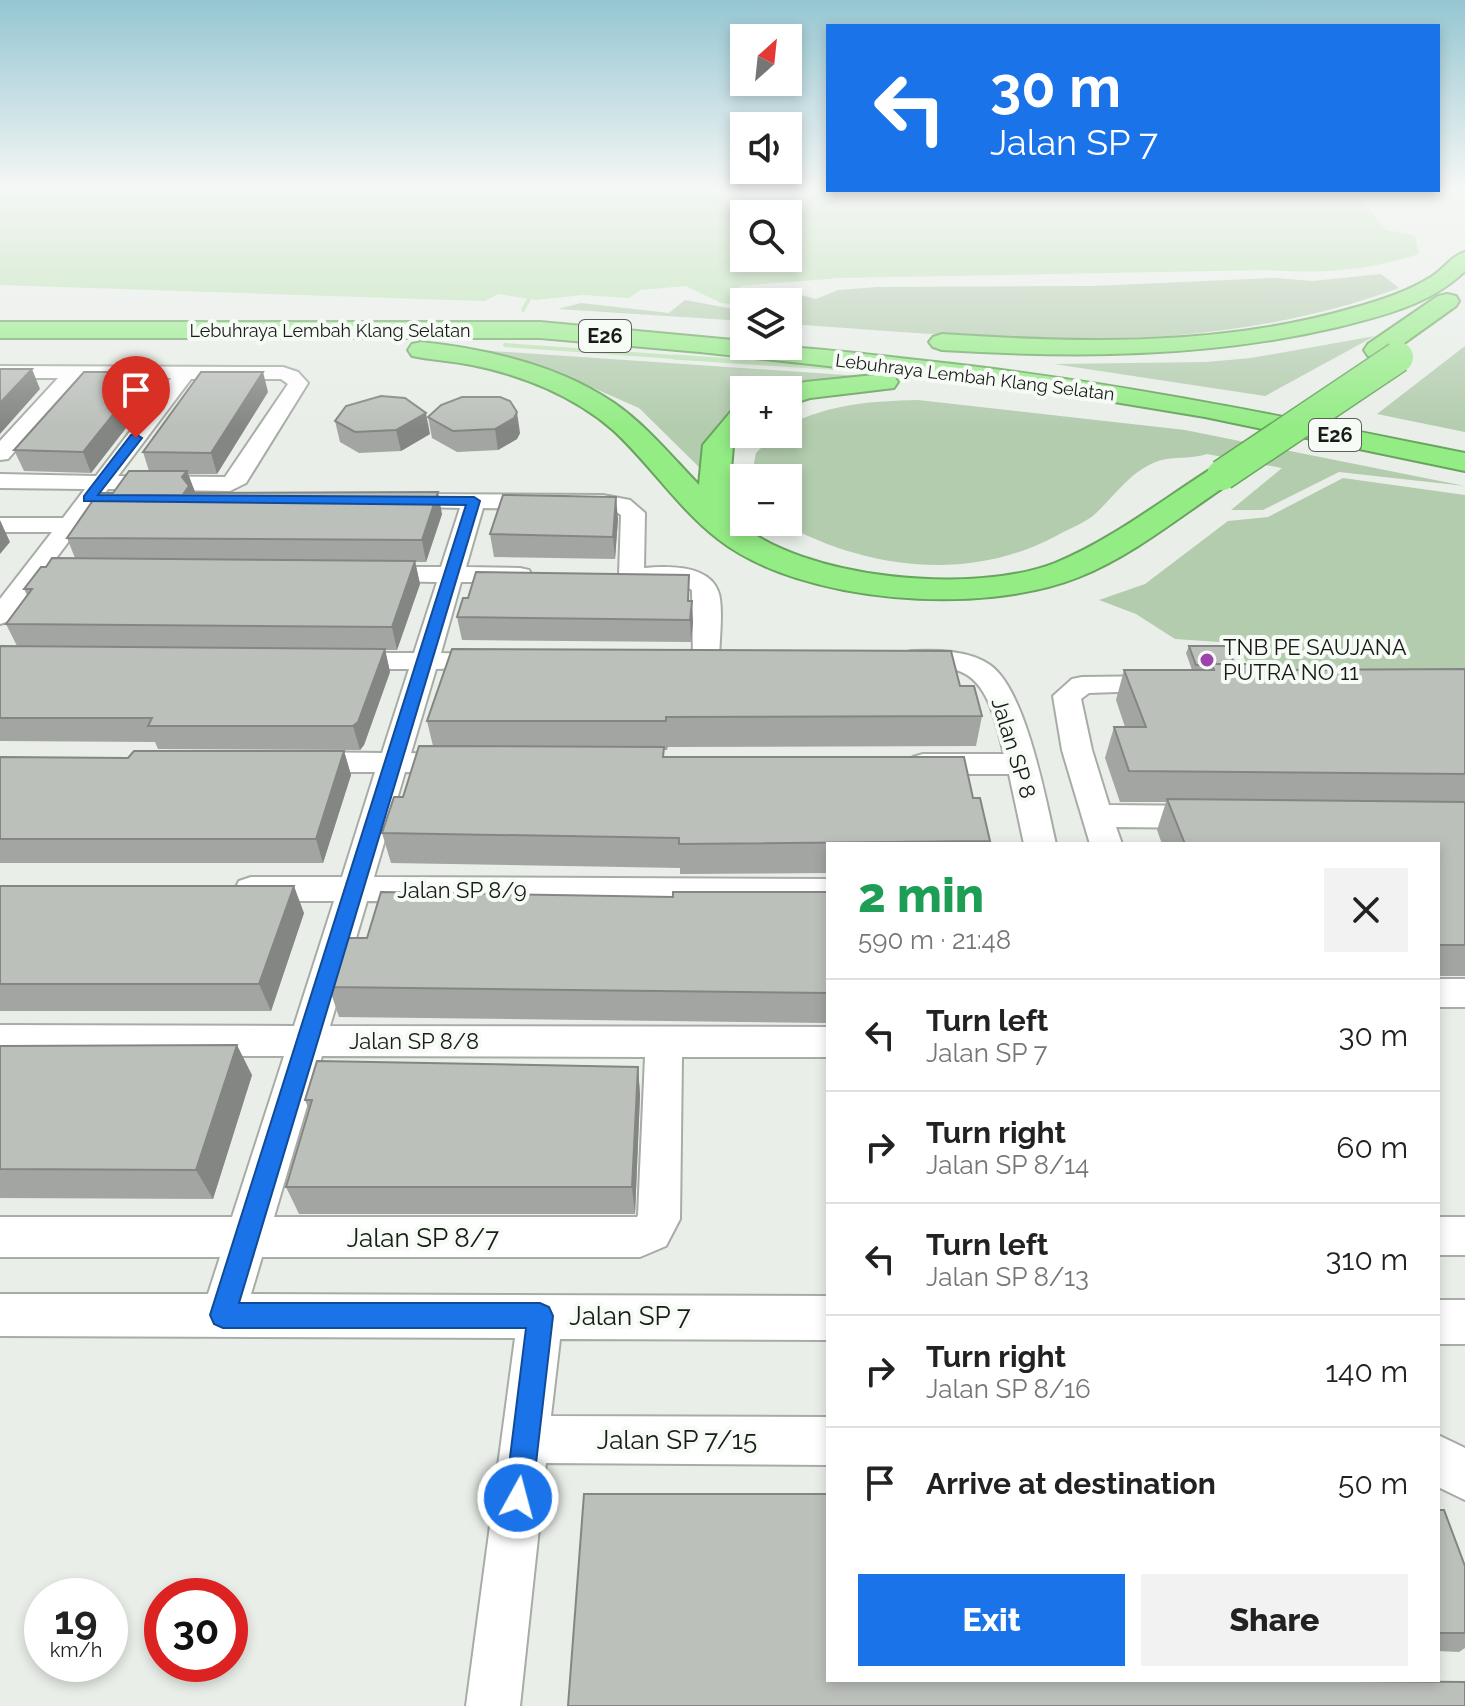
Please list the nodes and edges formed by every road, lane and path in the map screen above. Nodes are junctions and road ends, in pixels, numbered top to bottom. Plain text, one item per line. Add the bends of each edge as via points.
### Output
1 (1453, 269) edge
2 (1465, 288) edge
3 (1465, 312) edge
4 (0, 314) edge
5 (646, 327) junction
6 (0, 330) edge
7 (65, 330) junction
8 (730, 330) edge
9 (802, 334) edge
10 (730, 336) edge
11 (865, 337) dead end
12 (924, 341) dead end
13 (802, 345) edge
14 (1388, 352) junction
15 (0, 372) edge
16 (74, 372) junction
17 (186, 372) junction
18 (802, 391) edge
19 (1205, 409) junction
20 (730, 431) edge
21 (1465, 447) edge
22 (0, 454) edge
23 (1465, 462) edge
24 (1210, 472) junction
25 (0, 481) edge
26 (95, 490) junction
27 (730, 500) edge
28 (368, 501) edge
29 (474, 501) junction
30 (0, 525) edge
31 (68, 525) junction
32 (779, 536) edge
33 (35, 570) junction
34 (67, 571) edge
35 (346, 574) edge
36 (450, 575) junction
37 (540, 575) edge
38 (600, 575) edge
39 (631, 575) junction
40 (0, 615) edge
41 (893, 659) edge
42 (737, 660) edge
43 (317, 661) edge
44 (423, 661) junction
45 (515, 661) edge
46 (1193, 684) edge
47 (268, 762) edge
48 (392, 763) junction
49 (485, 763) edge
50 (896, 764) edge
51 (1021, 764) junction
52 (1241, 817) edge
53 (1101, 830) edge
54 (1040, 842) edge
55 (213, 888) edge
56 (353, 889) junction
57 (826, 891) edge
58 (1440, 993) edge
59 (1465, 993) edge
60 (0, 1040) edge
61 (307, 1041) junction
62 (664, 1041) junction
63 (826, 1042) edge
64 (1440, 1236) edge
65 (1465, 1236) edge
66 (0, 1237) edge
67 (247, 1237) junction
68 (0, 1315) edge
69 (223, 1315) junction
70 (540, 1316) junction
71 (826, 1318) edge
72 (1440, 1322) edge
73 (1465, 1322) edge
74 (526, 1439) junction
75 (826, 1441) edge
76 (493, 1706) edge

1 - 12 highway via 1415,298 1353,317 1223,340 1127,348
2 - 14 highway
3 - 14 highway
4 - 5 highway, Lebuhraya Lembah Klang Selatan / E26
5 - 8 highway
5 - 10 highway, Lebuhraya Lembah Klang Selatan / E26
6 - 7 highway, Lebuhraya Lembah Klang Selatan / E26
7 - 19 highway, Lebuhraya Lembah Klang Selatan / E26 via 540,330 1030,380
7 - 24 highway via 428,351 512,369 594,401 731,534 790,563 866,584 983,588 1064,572 1119,543
9 - 11 highway
13 - 21 highway, Lebuhraya Lembah Klang Selatan / E26 via 1035,371
14 - 24 highway, bridge
15 - 16 street
16 - 17 street
16 - 22 street
17 - 26 street
17 - 26 street via 291,376 298,383 240,491
18 - 19 highway via 890,381
19 - 23 highway, Lebuhraya Lembah Klang Selatan / E26
20 - 27 highway via 718,445 714,485
24 - 32 highway via 1041,560 965,575 878,572 810,553
25 - 26 street
26 - 31 street
28 - 29 street
29 - 36 street
29 - 39 street via 622,505 633,513
30 - 31 street
31 - 33 street
33 - 34 street
33 - 40 street
35 - 36 street
36 - 37 street
36 - 44 street
38 - 39 street
39 - 42 street via 694,578 706,592 694,660
41 - 51 street, Jalan SP 8 via 940,658 969,665 993,680
43 - 44 street
44 - 45 street
44 - 48 street
46 - 53 street via 1082,685 1067,696
47 - 48 street
48 - 49 street
48 - 56 street
50 - 51 street
51 - 54 street, Jalan SP 8
52 - 53 street
55 - 56 street, Jalan SP 8/9
56 - 57 street, Jalan SP 8/9
56 - 61 street
58 - 59 street
60 - 61 street, Jalan SP 8/8
61 - 62 street, Jalan SP 8/8
61 - 67 street
62 - 63 street, Jalan SP 8/8
62 - 67 street, Jalan SP 8/7 via 659,1219 651,1232 629,1238
64 - 65 street
66 - 67 street, Jalan SP 8/7
67 - 69 street
68 - 69 street, Jalan SP 7
69 - 70 street, Jalan SP 7
70 - 71 street, Jalan SP 7
70 - 74 street
72 - 73 street
74 - 75 street, Jalan SP 7/15
74 - 76 street

